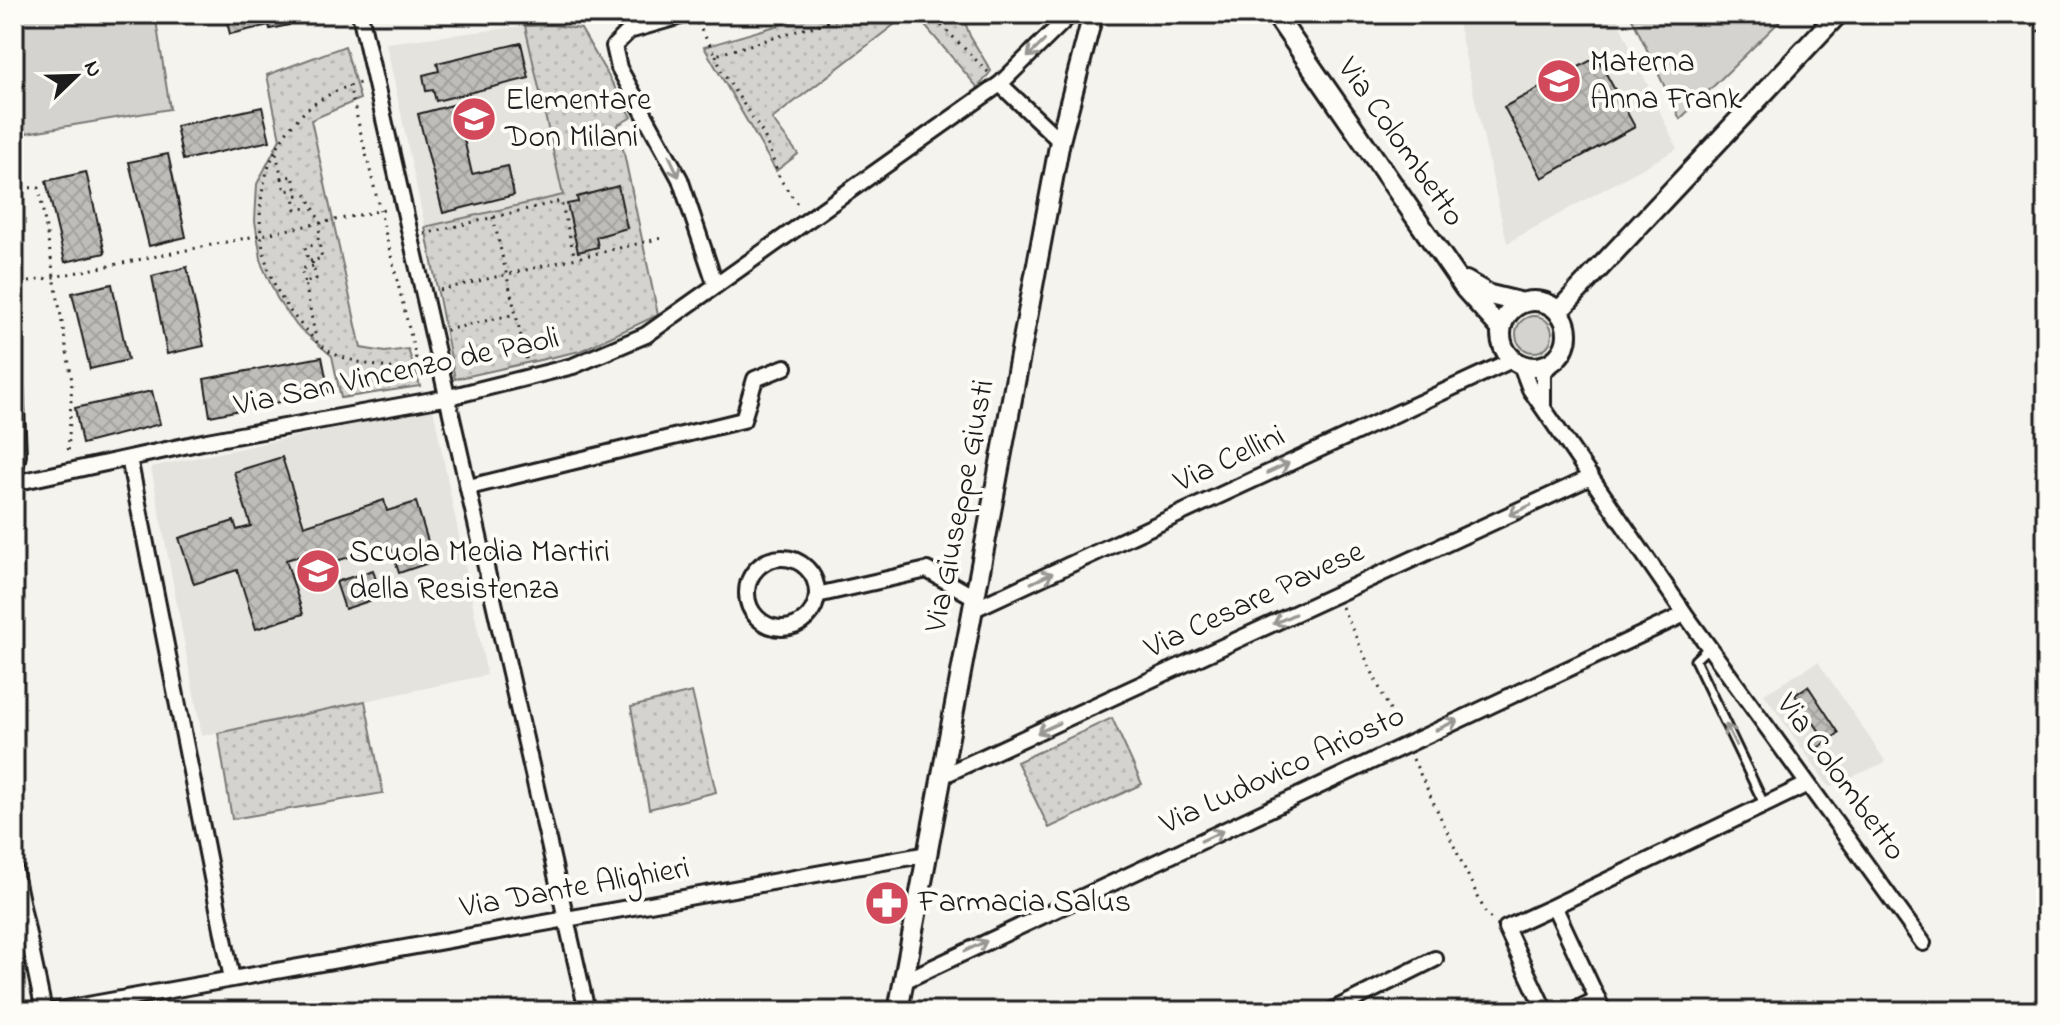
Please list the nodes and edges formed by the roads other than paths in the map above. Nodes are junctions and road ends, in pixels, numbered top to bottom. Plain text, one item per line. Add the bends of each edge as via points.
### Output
1 (360, 14) edge
2 (690, 14) edge
3 (1071, 14) edge
4 (1093, 14) edge
5 (1275, 14) edge
6 (1838, 14) edge
7 (1000, 84) junction
8 (1060, 141) junction
9 (1449, 266) junction
10 (715, 283) junction
11 (1523, 303) junction
12 (1558, 312) junction
13 (1501, 329) junction
14 (14, 359) edge
15 (1516, 362) junction
16 (1550, 364) junction
17 (785, 367) dead end
18 (449, 397) junction
19 (1543, 407) junction
20 (129, 458) junction
21 (14, 474) edge
22 (1591, 477) junction
23 (14, 483) edge
24 (469, 487) junction
25 (817, 595) junction
26 (973, 604) junction
27 (1685, 614) junction
28 (1709, 647) junction
29 (942, 776) junction
30 (1808, 784) junction
31 (1765, 806) junction
32 (928, 854) junction
33 (14, 868) edge
34 (1554, 906) junction
35 (566, 919) junction
36 (1923, 943) dead end
37 (1435, 959) dead end
38 (232, 979) junction
39 (906, 980) junction
40 (1600, 1005) edge
41 (44, 1011) edge
42 (54, 1011) edge
43 (587, 1011) edge
44 (898, 1011) edge
45 (1331, 1011) edge
46 (1545, 1011) edge
47 (1573, 1011) edge

1 - 18 street
2 -> 10 street via 629,31 614,46 619,68 680,179
3 -> 7 street, Via San Vincenzo de Paoli
4 - 8 street, Via Giuseppe Giusti
5 - 9 street, Via Colombetto
6 - 12 street
7 - 8 street
7 - 10 street, Via San Vincenzo de Paoli
8 - 26 street, Via Giuseppe Giusti
9 - 11 street, Via Colombetto via 1481,290
9 - 13 street, Via Colombetto
10 - 18 street, Via San Vincenzo de Paoli via 646,335 573,366
11 - 12 street, Via Colombetto via 1545,303
11 - 13 street via 1506,315
12 - 16 street via 1566,327 1566,344
13 - 15 street, Via Colombetto via 1502,346
14 - 21 street
15 - 16 street via 1531,368
15 - 19 street, Via Colombetto
26 -> 15 street, Via Cellini
16 - 19 street via 1543,374
17 - 24 street via 755,379 743,420
18 - 20 street, Via San Vincenzo de Paoli
18 - 24 street
19 - 22 street, Via Colombetto
20 - 23 street, Via San Vincenzo de Paoli
20 - 38 street
22 - 27 street, Via Colombetto
22 -> 29 street, Via Cesare Pavese
24 - 35 street
25 - 25 street via 808,568 783,557 758,567 747,594 756,616 781,628 809,615
25 - 26 street via 927,570
26 - 29 street, Via Giuseppe Giusti
27 - 28 street, Via Colombetto
39 -> 27 street, Via Ludovico Ariosto
28 - 30 street, Via Colombetto
31 -> 28 lane, Via Colombetto via 1695,660
29 - 32 street, Via Giuseppe Giusti
30 - 31 street
30 - 36 street, Via Colombetto
31 - 34 street
32 - 35 street, Via Dante Alighieri
32 - 39 street, Via Giuseppe Giusti
33 - 41 street
34 - 40 street
34 - 46 street via 1506,928
35 - 38 street, Via Dante Alighieri
35 - 43 street
37 - 45 street
38 - 42 street, Via Dante Alighieri
39 - 44 street, Via Giuseppe Giusti
40 - 47 street

